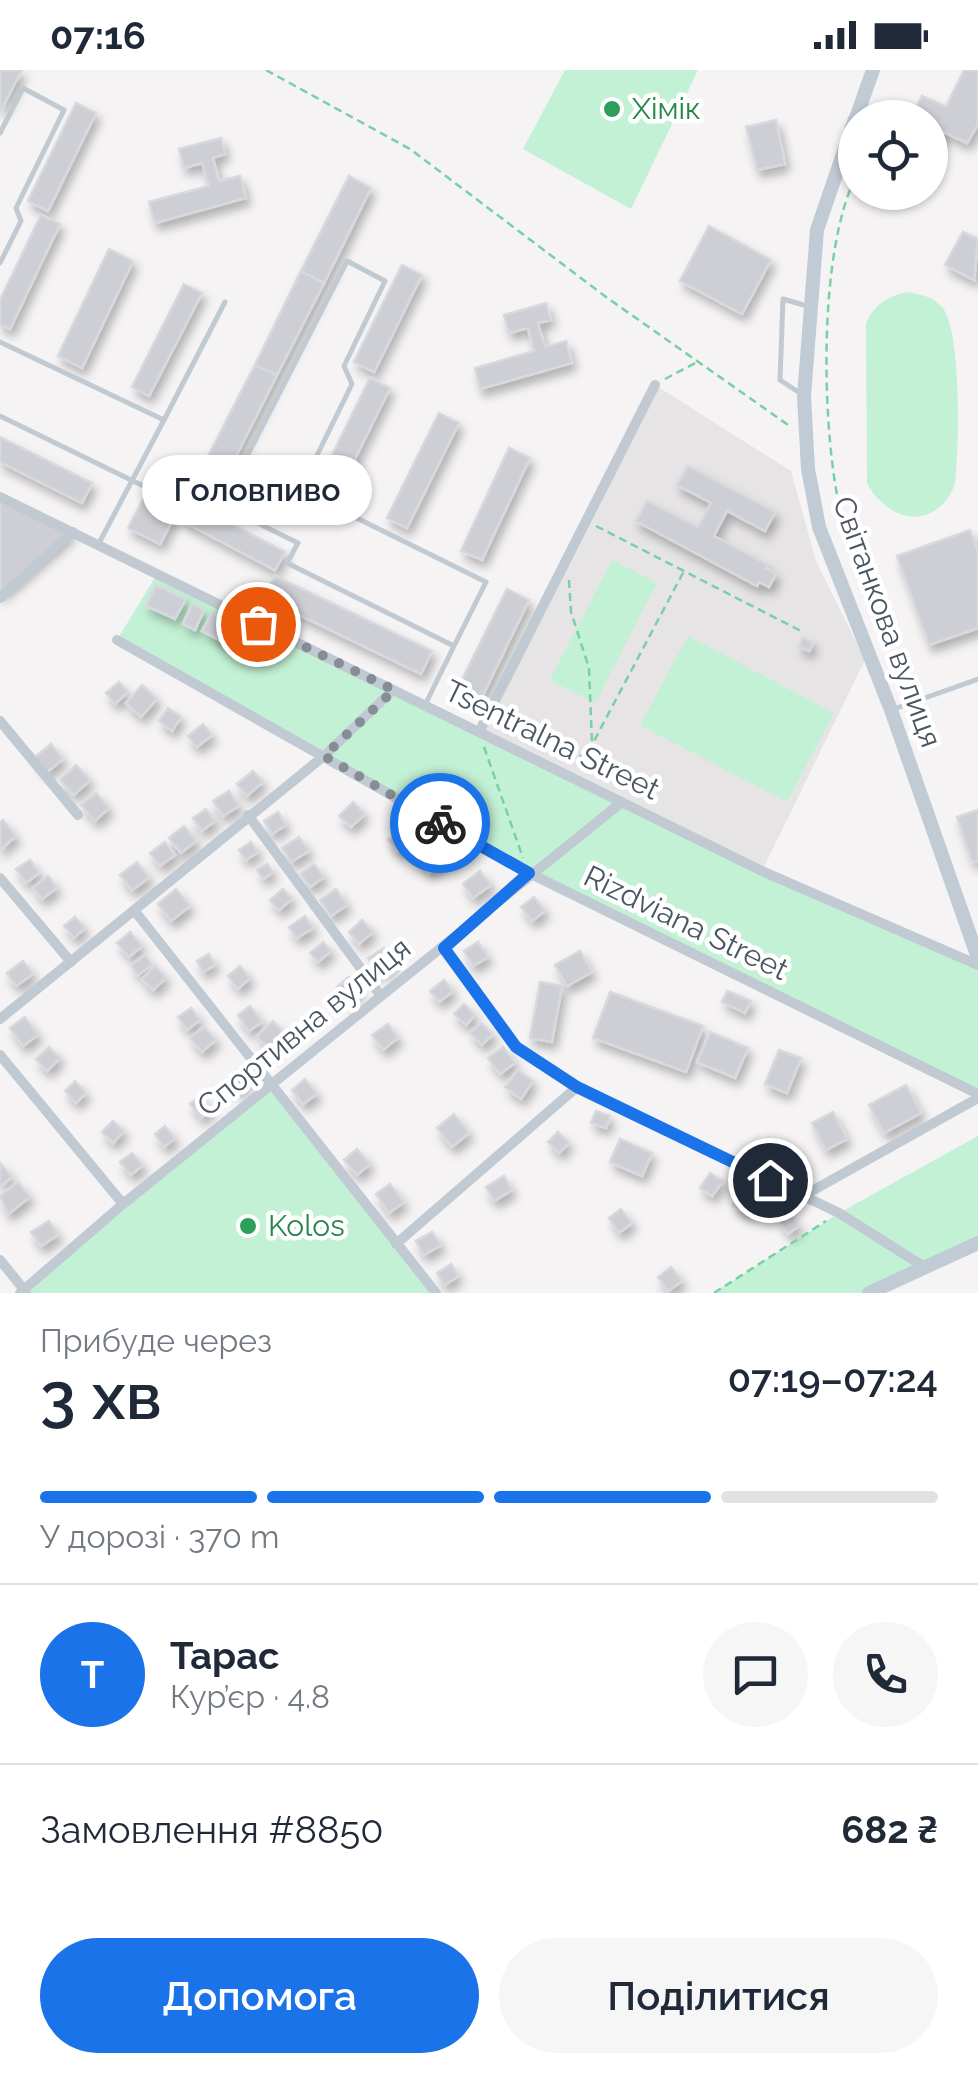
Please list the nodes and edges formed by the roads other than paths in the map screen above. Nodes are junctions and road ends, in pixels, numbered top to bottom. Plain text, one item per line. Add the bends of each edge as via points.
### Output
1 (873, 70) edge
2 (862, 100) edge
3 (0, 132) edge
4 (838, 168) edge
5 (0, 263) edge
6 (224, 302) dead end
7 (810, 307) junction
8 (0, 342) edge
9 (655, 385) road end
10 (804, 396) junction
11 (0, 416) edge
12 (164, 420) junction
13 (245, 462) junction
14 (132, 481) junction
15 (300, 490) junction
16 (0, 497) edge
17 (222, 505) junction
18 (73, 532) junction
19 (98, 545) junction
20 (0, 598) edge
21 (117, 640) dead end
22 (454, 646) junction
23 (978, 679) edge
24 (394, 690) junction
25 (424, 706) junction
26 (890, 710) junction
27 (0, 721) edge
28 (479, 732) junction
29 (324, 756) junction
30 (622, 802) junction
31 (248, 814) junction
32 (78, 815) dead end
33 (529, 873) junction
34 (0, 878) edge
35 (134, 910) junction
36 (444, 948) junction
37 (70, 962) junction
38 (978, 962) edge
39 (381, 996) junction
40 (0, 1019) edge
41 (0, 1054) edge
42 (272, 1086) junction
43 (577, 1087) junction
44 (978, 1096) edge
45 (803, 1196) junction
46 (123, 1204) junction
47 (396, 1244) junction
48 (978, 1244) edge
49 (0, 1260) edge
50 (923, 1266) junction
51 (24, 1292) edge
52 (436, 1293) edge
53 (869, 1293) edge

1 - 2 street, Світанкова вулиця
3 - 5 lane via 23,88 64,110 16,208 21,221
4 - 7 street, Світанкова вулиця via 817,230
6 - 12 lane
7 - 10 street, Світанкова вулиця
7 - 10 lane via 784,299 780,380
8 - 12 lane
9 - 28 street
10 - 26 street, Світанкова вулиця via 819,528
11 - 14 lane
12 - 14 lane
13 - 15 lane
13 - 15 lane via 347,262 385,281 344,366 352,384
13 - 17 lane
14 - 17 lane via 170,499 195,492
14 - 19 lane
15 - 22 lane via 486,582
16 - 18 street, Tsentralna Street
17 - 22 lane via 298,542 288,563
18 - 19 street, Tsentralna Street
18 - 20 street
19 - 24 street, Tsentralna Street
21 - 29 street, Rizdviana Street
22 - 25 lane
23 - 26 lane
24 - 25 street, Tsentralna Street
24 - 29 street
25 - 28 street, Tsentralna Street
26 - 38 street, Світанкова вулиця
27 - 32 street
28 - 30 street, Tsentralna Street
29 - 31 street
29 - 33 street, Rizdviana Street
30 - 33 street, Спортивна вулиця
30 - 38 street, Tsentralna Street via 762,871
31 - 35 street
31 - 39 street
33 - 36 street, Спортивна вулиця
33 - 44 street, Rizdviana Street
34 - 37 street
35 - 37 street
35 - 42 street
36 - 39 street, Спортивна вулиця
36 - 43 street via 516,1047
37 - 40 street
39 - 42 street, Спортивна вулиця
41 - 46 street
42 - 46 street, Спортивна вулиця
42 - 47 street
43 - 45 street
43 - 47 street
44 - 45 street
45 - 50 street
46 - 51 street, Спортивна вулиця
47 - 52 street
48 - 50 street
49 - 51 street
50 - 53 street

